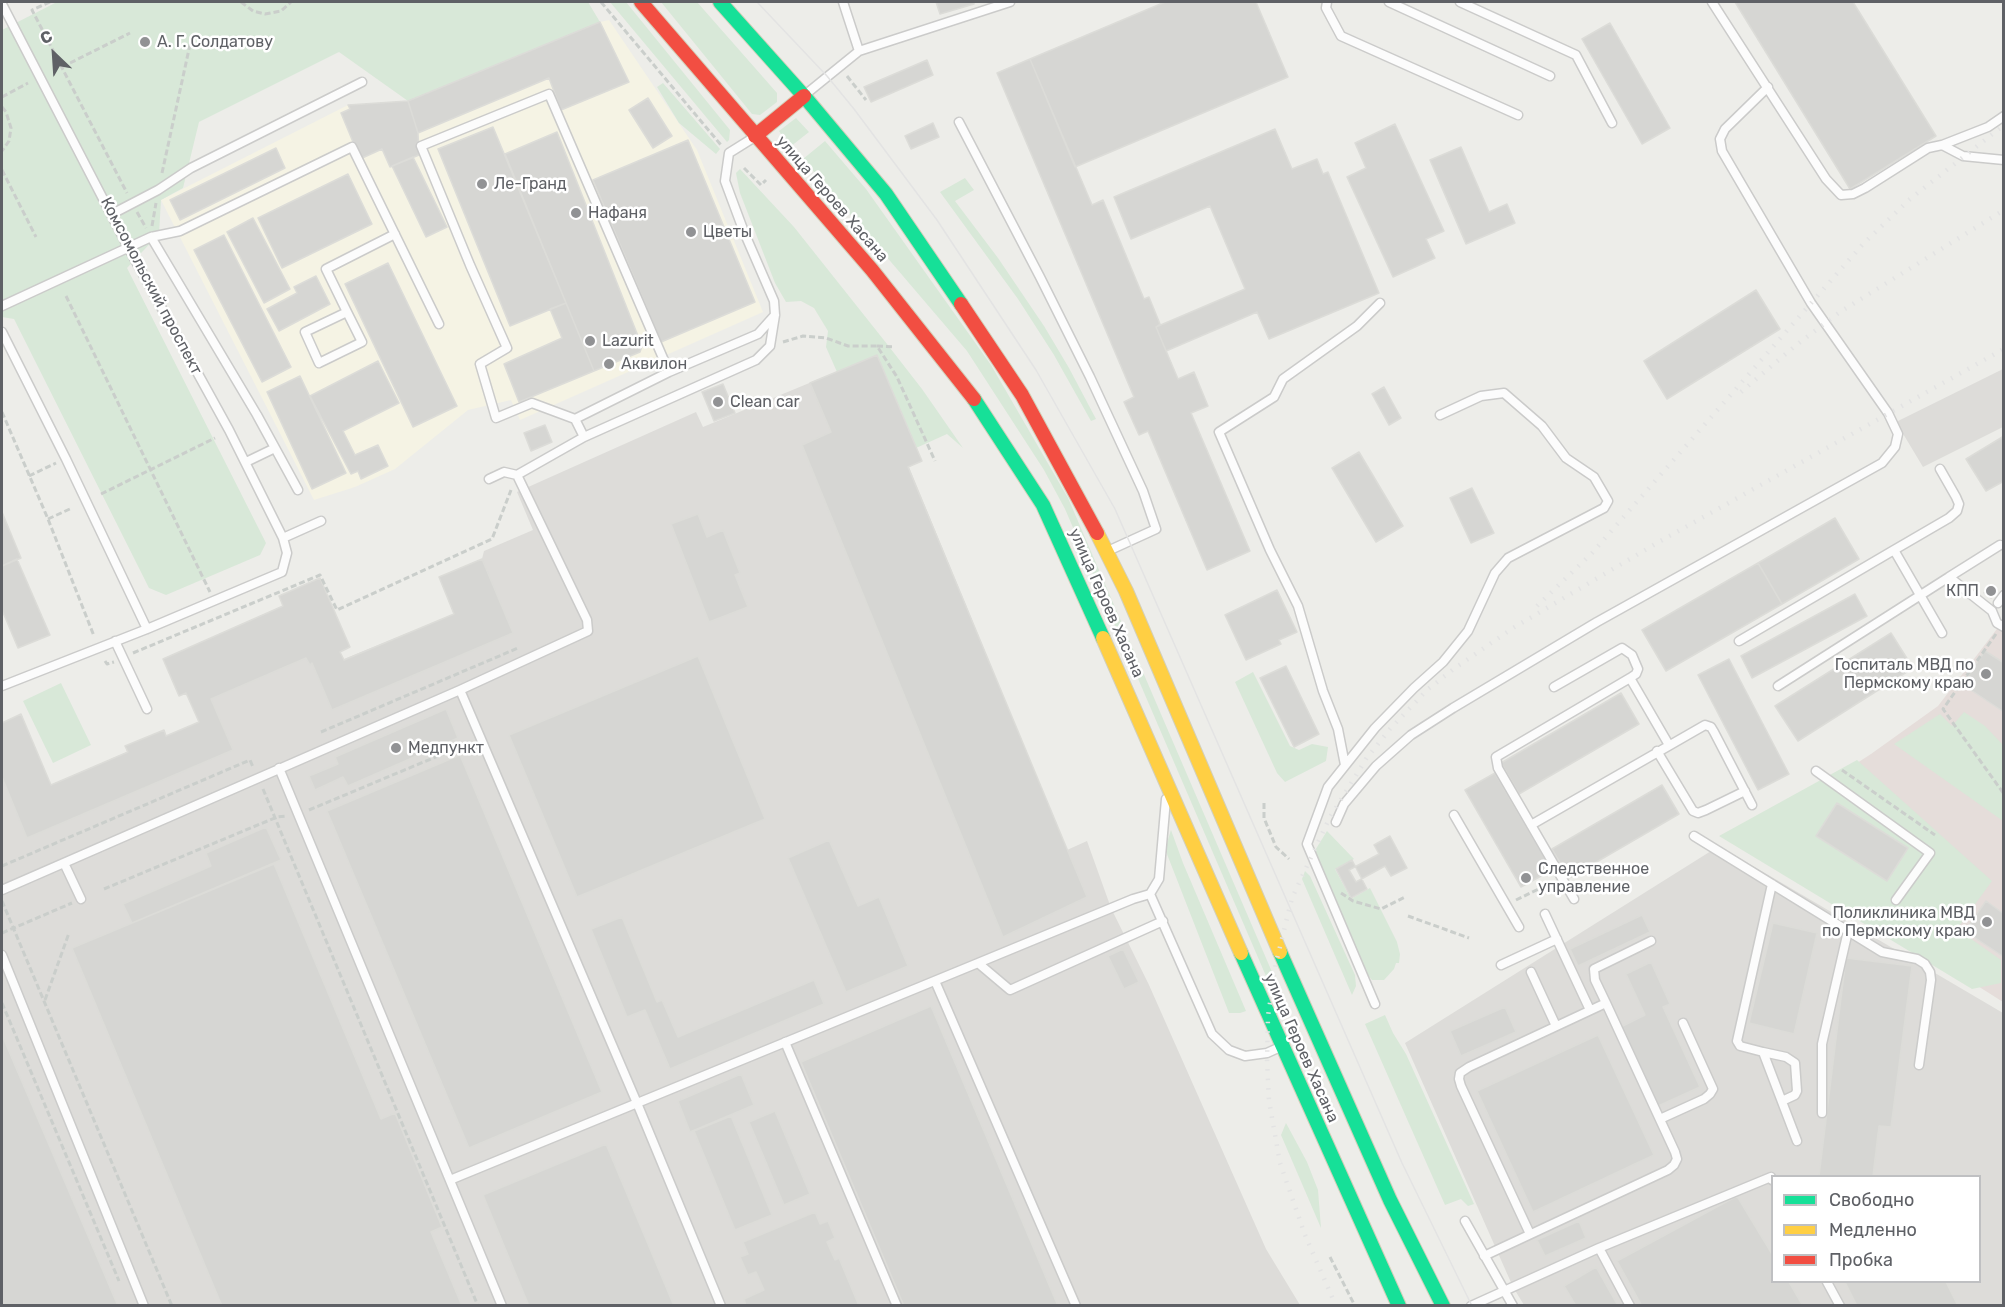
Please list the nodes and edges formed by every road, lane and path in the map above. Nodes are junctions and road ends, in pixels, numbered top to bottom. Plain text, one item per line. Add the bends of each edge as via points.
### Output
1 (50, 2) edge
2 (241, 2) edge
3 (291, 2) edge
4 (601, 2) edge
5 (641, 2) edge
6 (720, 2) edge
7 (843, 2) edge
8 (1010, 2) edge
9 (1327, 2) edge
10 (1389, 2) edge
11 (1460, 2) edge
12 (1712, 2) edge
13 (2, 4) edge
14 (130, 33) dead end
15 (191, 40) dead end
16 (859, 51) junction
17 (62, 67) junction
18 (847, 76) dead end
19 (1550, 76) dead end
20 (28, 82) dead end
21 (362, 82) dead end
22 (1768, 87) junction
23 (804, 96) junction
24 (2, 97) edge
25 (866, 100) dead end
26 (2, 107) edge
27 (1518, 115) dead end
28 (2004, 116) edge
29 (959, 122) dead end
30 (1612, 123) dead end
31 (755, 136) junction
32 (1942, 145) junction
33 (722, 146) dead end
34 (2, 151) edge
35 (2004, 160) edge
36 (744, 168) dead end
37 (2, 171) edge
38 (771, 175) dead end
39 (158, 190) junction
40 (132, 203) junction
41 (112, 214) junction
42 (395, 234) junction
43 (36, 237) dead end
44 (151, 237) junction
45 (128, 248) junction
46 (66, 296) dead end
47 (1380, 303) dead end
48 (2, 306) edge
49 (348, 312) junction
50 (775, 315) junction
51 (439, 324) dead end
52 (2, 332) edge
53 (770, 346) junction
54 (877, 346) junction
55 (895, 347) dead end
56 (669, 372) junction
57 (2, 412) edge
58 (1440, 415) dead end
59 (575, 419) junction
60 (584, 437) junction
61 (215, 438) dead end
62 (275, 448) junction
63 (66, 459) junction
64 (246, 462) junction
65 (935, 462) dead end
66 (150, 469) junction
67 (1940, 469) dead end
68 (517, 475) junction
69 (29, 476) junction
70 (489, 479) dead end
71 (298, 490) dead end
72 (101, 494) dead end
73 (72, 508) dead end
74 (48, 519) junction
75 (321, 521) dead end
76 (283, 538) junction
77 (2000, 545) dead end
78 (1894, 550) junction
79 (1107, 551) junction
80 (1949, 577) junction
81 (204, 579) dead end
82 (1921, 595) junction
83 (2004, 595) edge
84 (1998, 603) dead end
85 (2004, 627) edge
86 (147, 629) junction
87 (1942, 633) dead end
88 (94, 636) dead end
89 (2004, 636) edge
90 (115, 641) junction
91 (1739, 641) dead end
92 (522, 646) dead end
93 (124, 657) junction
94 (105, 661) dead end
95 (1630, 678) junction
96 (2, 686) edge
97 (1778, 686) dead end
98 (1554, 687) dead end
99 (460, 690) junction
100 (147, 709) dead end
101 (321, 732) dead end
102 (1669, 745) junction
103 (1657, 752) junction
104 (1345, 765) junction
105 (279, 768) junction
106 (1842, 770) dead end
107 (1816, 771) dead end
108 (258, 777) junction
109 (1168, 784) junction
110 (1745, 791) junction
111 (2004, 794) edge
112 (1264, 803) dead end
113 (1752, 805) dead end
114 (1454, 815) dead end
115 (1336, 822) dead end
116 (1531, 825) junction
117 (1935, 835) dead end
118 (1694, 836) dead end
119 (1288, 859) dead end
120 (64, 862) junction
121 (2, 866) edge
122 (1562, 878) junction
123 (1773, 884) junction
124 (2, 890) edge
125 (1325, 890) junction
126 (1150, 894) junction
127 (1405, 897) dead end
128 (2, 899) edge
129 (81, 899) joint
130 (1574, 899) dead end
131 (1896, 900) dead end
132 (1506, 904) junction
133 (1545, 914) dead end
134 (1408, 916) dead end
135 (1163, 921) junction
136 (13, 927) junction
137 (1520, 927) dead end
138 (1848, 931) junction
139 (2, 933) edge
140 (69, 933) dead end
141 (1469, 938) dead end
142 (1557, 939) junction
143 (1651, 941) dead end
144 (2, 955) edge
145 (978, 963) junction
146 (1501, 965) dead end
147 (1531, 972) dead end
148 (935, 981) junction
149 (45, 1002) junction
150 (1606, 1003) junction
151 (2, 1004) edge
152 (1375, 1004) dead end
153 (1590, 1010) junction
154 (1683, 1023) dead end
155 (1556, 1026) junction
156 (785, 1042) junction
157 (1281, 1046) junction
158 (1763, 1052) junction
159 (1920, 1065) dead end
160 (1782, 1101) junction
161 (637, 1103) junction
162 (1822, 1113) dead end
163 (1660, 1119) junction
164 (1797, 1141) dead end
165 (1771, 1177) edge
166 (450, 1180) junction
167 (1465, 1221) dead end
168 (1530, 1234) junction
169 (1599, 1248) junction
170 (1484, 1256) junction
171 (1330, 1257) dead end
172 (1828, 1283) edge
173 (120, 1284) dead end
174 (1503, 1291) junction
175 (144, 1305) edge
176 (172, 1305) edge
177 (478, 1305) edge
178 (502, 1305) edge
179 (722, 1305) edge
180 (897, 1305) edge
181 (1076, 1305) edge
182 (1355, 1305) edge
183 (1399, 1305) edge
184 (1443, 1305) edge
185 (1471, 1305) edge
186 (1513, 1305) edge
187 (1630, 1305) edge
188 (1840, 1305) edge

1 - 17 path via 32,10
2 - 3 path via 265,14 281,11
4 - 33 path
5 - 31 main road, улица Героев Хасана
6 - 23 main road, улица Героев Хасана
7 - 16 lane
8 - 16 lane
9 - 27 lane via 1326,8 1341,36
10 - 19 lane
11 - 30 lane via 1576,55
12 - 22 lane
13 - 41 lane, Комсомольский проспект
14 - 17 path
15 - 39 path
16 - 23 lane
17 - 40 path
18 - 25 path
20 - 24 path
21 - 39 lane via 191,168
22 - 32 lane via 1826,179 1841,195 1853,194 1928,148
22 - 115 lane via 1725,129 1720,139 1722,151 1811,303 1888,413 1898,434 1895,447 1882,463 1597,622 1411,735 1376,766 1344,804
23 - 31 main road
23 - 79 main road, улица Героев Хасана via 886,194 1022,395
26 - 34 path via 11,128
28 - 32 lane via 1988,127
29 - 79 lane via 1090,377 1143,491 1156,529
31 - 50 lane via 729,153 725,181 774,301
31 - 109 main road, улица Героев Хасана via 872,270 978,405 1043,504
32 - 35 lane via 1963,156
36 - 38 path via 761,185
37 - 43 path
39 - 40 lane
39 - 44 path
40 - 41 lane
40 - 44 path
41 - 45 lane, Комсомольский проспект
42 - 44 lane via 352,147 180,231
42 - 49 lane via 327,269
42 - 51 lane
44 - 45 lane
44 - 62 lane
45 - 48 lane
45 - 64 lane, Комсомольский проспект
46 - 66 path
47 - 104 lane via 1357,326 1283,379 1274,397 1219,432 1298,606 1338,729
49 - 49 lane via 362,342 320,363 305,332
50 - 53 lane
50 - 56 lane via 758,334
52 - 63 lane
53 - 54 path via 803,336 826,338 848,346
53 - 60 lane via 756,360
54 - 55 path
54 - 65 path via 897,377
56 - 59 lane
56 - 59 lane via 549,94 421,146 507,348 480,364 496,418 532,403
57 - 69 path
58 - 104 lane via 1481,396 1504,393 1542,426 1566,458 1594,477 1608,501 1604,508 1508,558 1495,573 1468,631
59 - 60 lane
60 - 68 lane
61 - 66 path
62 - 64 lane
62 - 71 lane
63 - 69 path
63 - 86 lane
64 - 76 lane, Комсомольский проспект
66 - 72 path
66 - 81 path
67 - 78 lane via 1959,504 1958,511
68 - 70 lane via 504,472
68 - 93 path via 492,539 337,610 320,575
68 - 99 lane via 587,620 588,631
69 - 74 path
73 - 74 path
74 - 88 path
75 - 76 lane
76 - 86 lane, Комсомольский проспект via 287,553 282,572
77 - 80 lane
78 - 82 lane
78 - 91 lane
79 - 184 main road, улица Героев Хасана via 1390,1200
80 - 82 lane
80 - 85 lane via 1992,611 1997,623
82 - 87 lane
82 - 97 lane
83 - 84 lane
86 - 90 lane
89 - 111 path via 1997,632 1943,709
90 - 93 lane
90 - 96 lane
92 - 101 path
93 - 94 path via 108,664
93 - 100 lane
95 - 98 lane via 1638,669 1632,655 1623,648
95 - 102 lane
95 - 116 lane via 1496,758
99 - 105 lane
99 - 161 lane
102 - 103 lane
102 - 110 lane via 1699,727 1711,727
103 - 110 lane via 1693,811 1706,810
103 - 116 lane
104 - 125 lane via 1328,787 1307,844
105 - 108 lane
105 - 166 lane
106 - 117 path
107 - 131 lane via 1930,852
108 - 120 lane
108 - 121 path via 250,760
108 - 177 path
109 - 126 lane via 1159,879
109 - 157 main road, улица Героев Хасана
110 - 113 lane
112 - 119 path via 1264,818 1276,846
114 - 132 lane
116 - 122 lane
118 - 123 lane
120 - 124 lane
120 - 129 lane
122 - 130 lane
122 - 132 path
123 - 138 lane
123 - 158 lane via 1737,1036 1740,1046
125 - 127 path via 1334,889 1353,901 1381,909
125 - 152 lane
126 - 135 lane
126 - 145 lane
128 - 136 path
129 - 136 path
132 - 137 lane
133 - 142 lane
134 - 141 path
135 - 145 lane via 1010,990
135 - 157 lane via 1212,1034 1229,1050 1245,1056
136 - 139 path
136 - 149 path
138 - 159 lane via 1882,952 1917,959 1930,972
138 - 162 lane via 1822,1044
140 - 149 path
142 - 146 lane
142 - 153 lane
143 - 150 lane via 1594,969
144 - 175 lane
145 - 148 lane
147 - 155 lane
148 - 156 lane
148 - 181 lane
149 - 176 path
150 - 153 lane
150 - 163 lane
151 - 173 path
153 - 155 lane
154 - 163 lane via 1713,1089 1704,1099
155 - 168 lane via 1469,1067 1459,1079
156 - 161 lane
156 - 180 lane
157 - 183 main road, улица Героев Хасана
158 - 160 lane
158 - 160 lane via 1795,1063 1797,1091
160 - 164 lane
161 - 166 lane
161 - 179 lane
163 - 168 lane via 1675,1152 1674,1165
165 - 169 lane
166 - 178 lane
167 - 170 lane
168 - 170 lane
169 - 174 lane
169 - 187 lane
170 - 174 lane
171 - 182 path
172 - 188 lane
174 - 185 lane
174 - 186 lane

